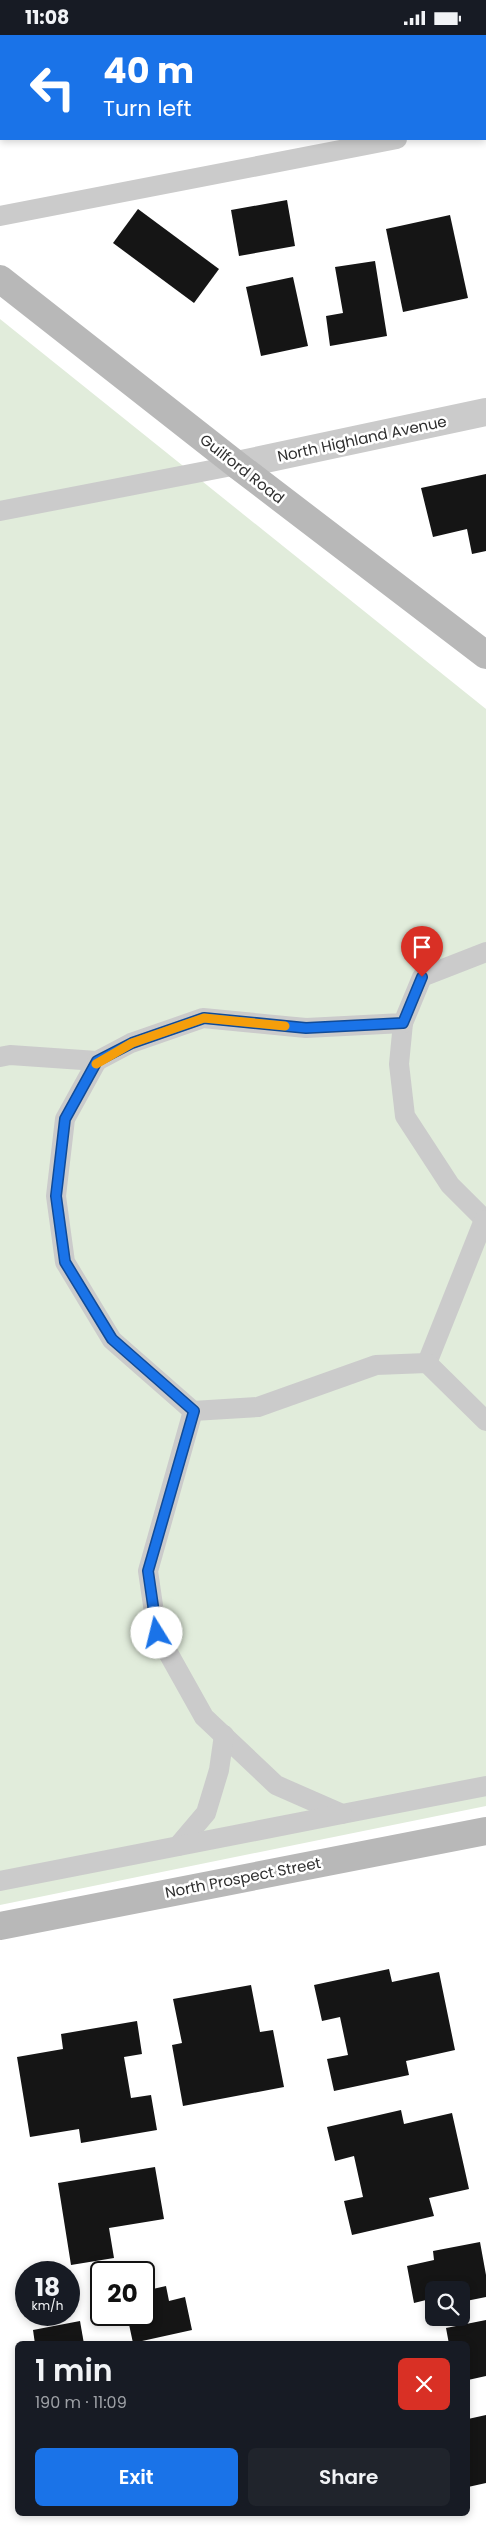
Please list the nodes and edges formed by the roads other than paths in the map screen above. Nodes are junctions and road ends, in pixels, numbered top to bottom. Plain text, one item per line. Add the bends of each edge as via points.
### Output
1 (392, 140) edge
2 (0, 216) edge
3 (0, 279) edge
4 (486, 412) edge
5 (237, 465) junction
6 (0, 511) edge
7 (486, 655) edge
8 (486, 952) edge
9 (403, 1023) junction
10 (0, 1057) edge
11 (97, 1061) junction
12 (485, 1221) edge
13 (427, 1363) junction
14 (194, 1411) junction
15 (486, 1421) edge
16 (224, 1735) junction
17 (486, 1787) edge
18 (342, 1815) junction
19 (486, 1831) edge
20 (178, 1846) junction
21 (0, 1881) edge
22 (0, 1926) edge

1 - 2 lane
3 - 5 street, Guilford Road
4 - 5 street, North Highland Avenue
5 - 6 lane
5 - 7 street, Guilford Road
8 - 9 lane via 422,977
9 - 11 lane via 306,1028 204,1018 132,1043
9 - 12 lane via 399,1064 405,1117 450,1185
10 - 11 lane
11 - 14 lane via 65,1119 56,1196 65,1262 112,1339
12 - 13 lane
13 - 14 lane via 376,1365 258,1407
13 - 15 lane
14 - 16 lane via 148,1571 157,1633 204,1717
16 - 18 lane via 276,1785
16 - 20 lane via 219,1770 206,1813
17 - 18 lane
18 - 20 lane
19 - 22 street, North Prospect Street
20 - 21 lane

